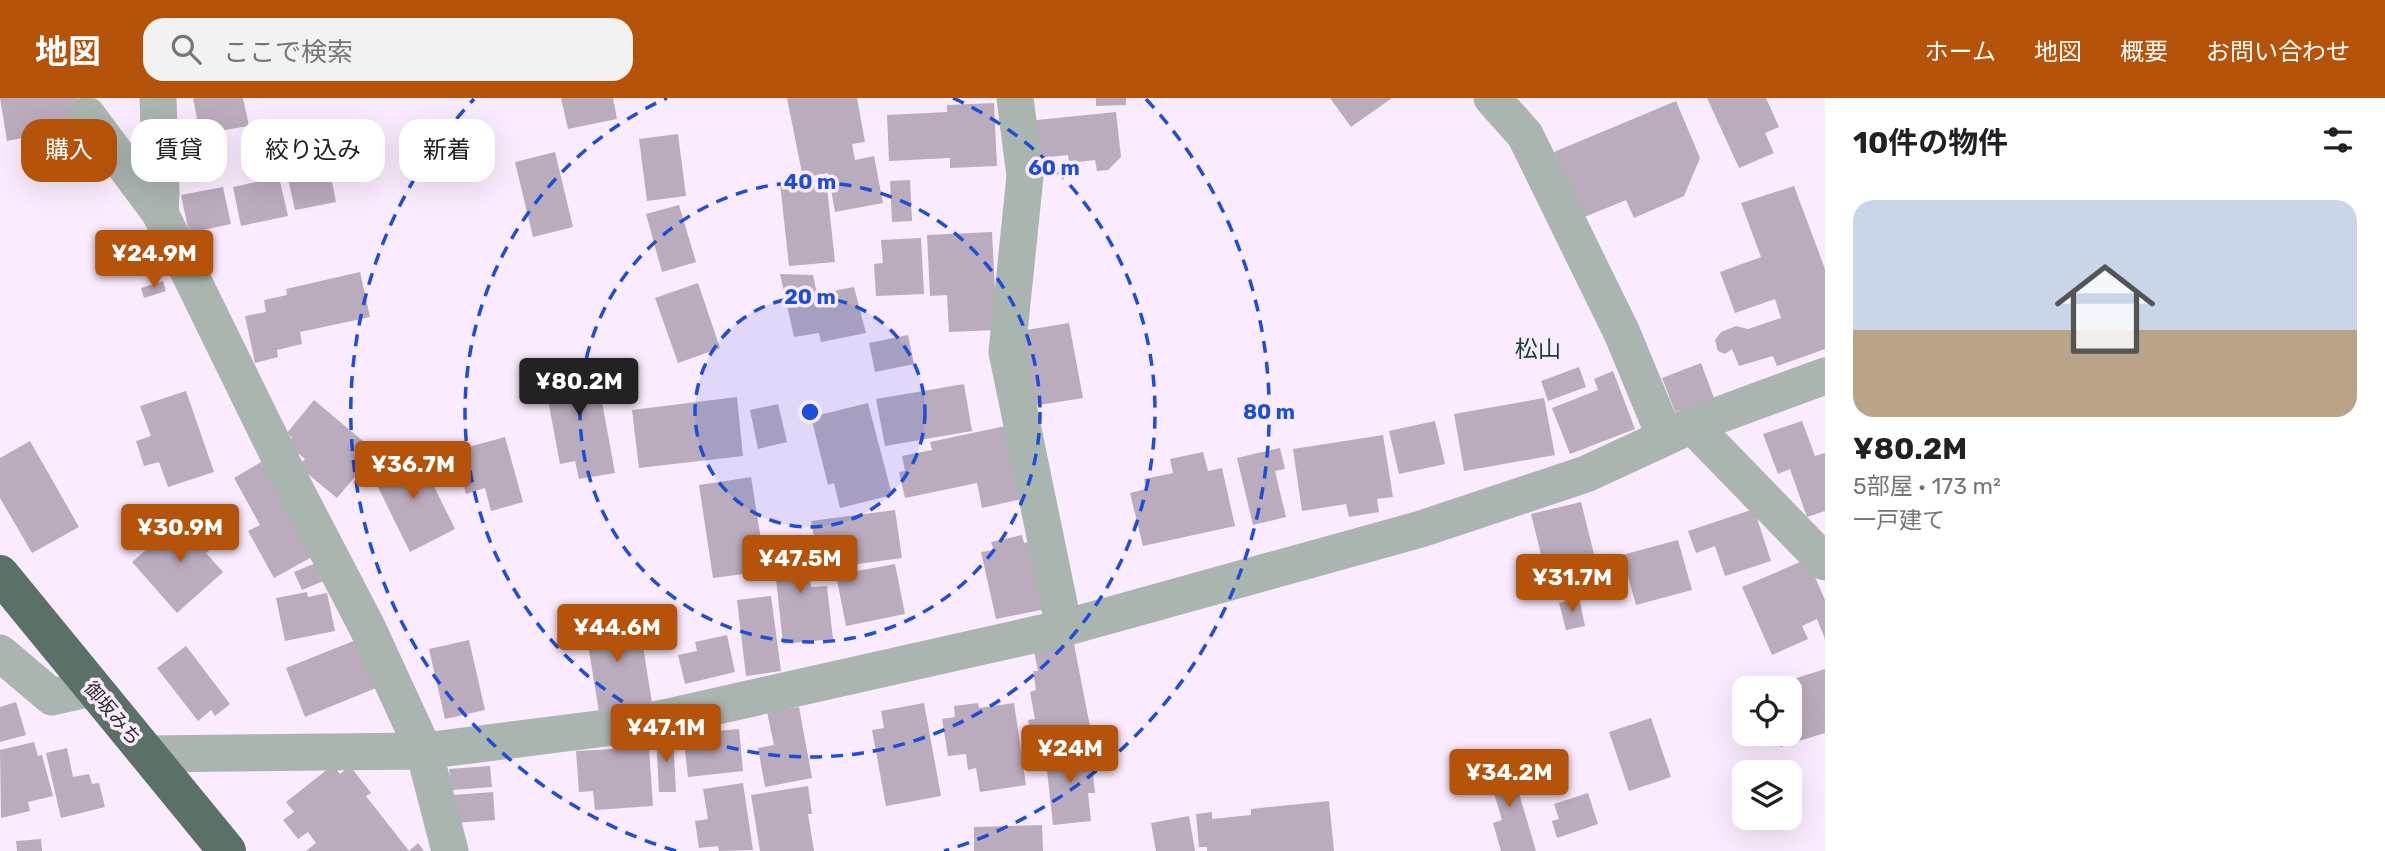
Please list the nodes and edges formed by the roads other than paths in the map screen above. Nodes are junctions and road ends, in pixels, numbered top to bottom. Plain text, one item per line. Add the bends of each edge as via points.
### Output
1 (158, 98) edge
2 (1015, 98) edge
3 (1492, 98) edge
4 (86, 115) dead end
5 (160, 213) junction
6 (1825, 376) edge
7 (1679, 431) junction
8 (1825, 562) edge
9 (0, 574) edge
10 (1065, 628) junction
11 (0, 653) edge
12 (92, 688) junction
13 (424, 751) junction
14 (148, 754) junction
15 (227, 851) edge
16 (450, 851) edge

1 - 5 street
2 - 10 street via 1025,176 1007,352
3 - 7 street via 1525,135 1622,333
4 - 5 street
5 - 13 street
6 - 7 street
7 - 8 street
7 - 10 street via 1586,474 1420,529
9 - 12 highway, 御坂みち
10 - 13 street via 637,724
11 - 12 street via 52,697
12 - 14 highway, 御坂みち
13 - 14 street
13 - 16 street
14 - 15 highway, 御坂みち

